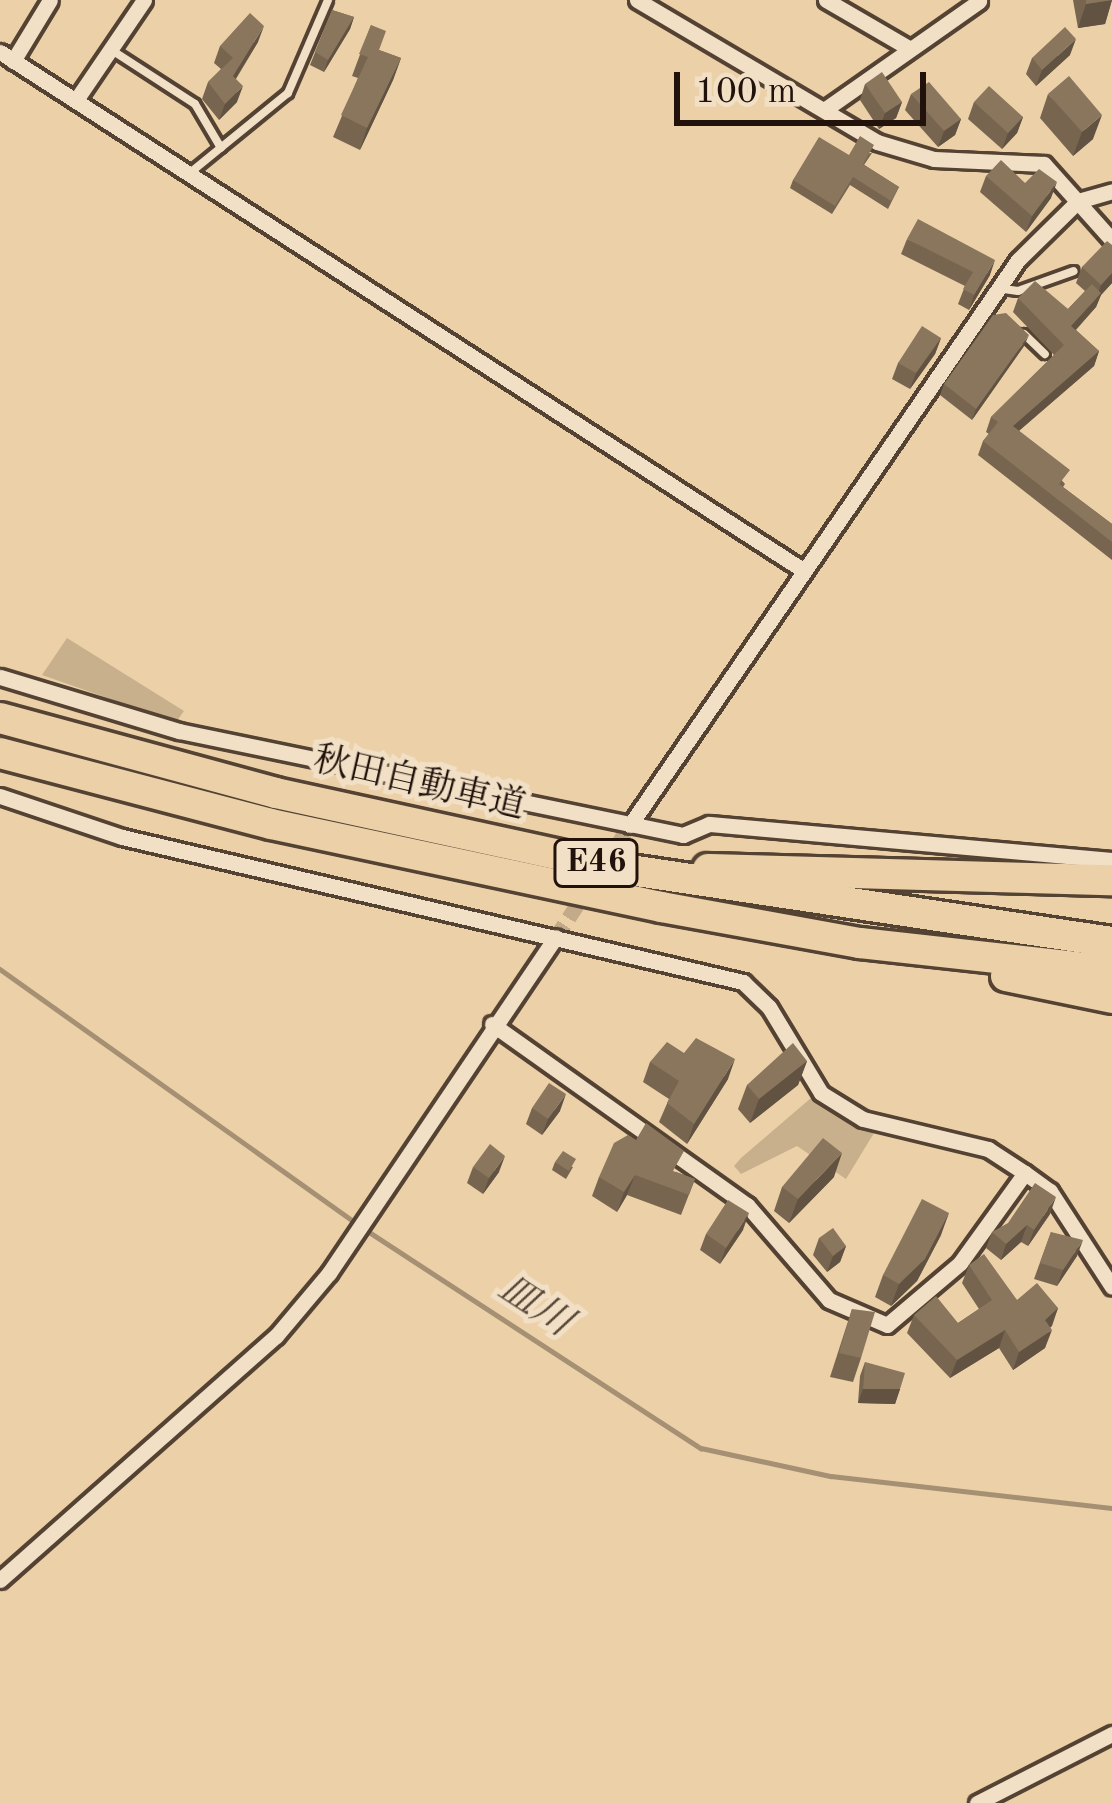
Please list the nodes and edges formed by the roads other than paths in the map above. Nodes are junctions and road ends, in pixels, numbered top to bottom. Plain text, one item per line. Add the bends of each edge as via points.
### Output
1 (50, 0) edge
2 (143, 0) edge
3 (328, 0) edge
4 (637, 0) edge
5 (826, 0) edge
6 (980, 1) edge
7 (907, 46) junction
8 (110, 49) junction
9 (7, 57) edge
10 (76, 100) junction
11 (827, 108) junction
12 (220, 148) junction
13 (191, 172) junction
14 (1112, 191) edge
15 (1078, 201) junction
16 (1112, 240) edge
17 (1074, 271) dead end
18 (993, 294) junction
19 (1003, 314) edge
20 (1016, 327) edge
21 (1045, 354) dead end
22 (803, 570) junction
23 (0, 677) edge
24 (0, 718) edge
25 (0, 753) edge
26 (0, 796) edge
27 (630, 825) junction
28 (1112, 860) edge
29 (630, 870) junction
30 (1112, 880) edge
31 (556, 938) junction
32 (1112, 942) edge
33 (860, 943) junction
34 (1112, 970) edge
35 (1112, 998) edge
36 (492, 1024) junction
37 (1024, 1173) junction
38 (1112, 1287) edge
39 (0, 1580) edge
40 (1112, 1734) edge
41 (977, 1803) edge

1 - 9 street
2 - 8 street
3 - 12 lane via 288,92
4 - 11 street
5 - 7 street
6 - 7 street
7 - 11 street
8 - 10 street
8 - 12 lane via 195,104
9 - 10 street
10 - 13 street
11 - 15 street via 915,156 1044,164
12 - 13 lane
13 - 22 street
14 - 15 street
15 - 16 street
15 - 18 street via 1046,225
17 - 18 lane
18 - 19 lane
18 - 22 street
20 - 21 lane
22 - 27 street
23 - 27 street via 179,731
24 - 29 highway, 秋田自動車道 / E46 via 276,793
25 - 33 highway, 秋田自動車道 / E46 via 446,863
26 - 31 street via 122,837
27 - 28 street via 682,835 709,824
29 - 30 highway
29 - 32 highway, 秋田自動車道 / E46
31 - 36 street
31 - 37 street via 743,982 770,1007 821,1093 863,1119 988,1149
33 - 34 highway, 秋田自動車道 / E46
33 - 35 highway
36 - 37 street via 747,1205 829,1300 887,1325 960,1263
36 - 39 street via 353,1235 226,1388
37 - 38 street via 1050,1191
40 - 41 street

